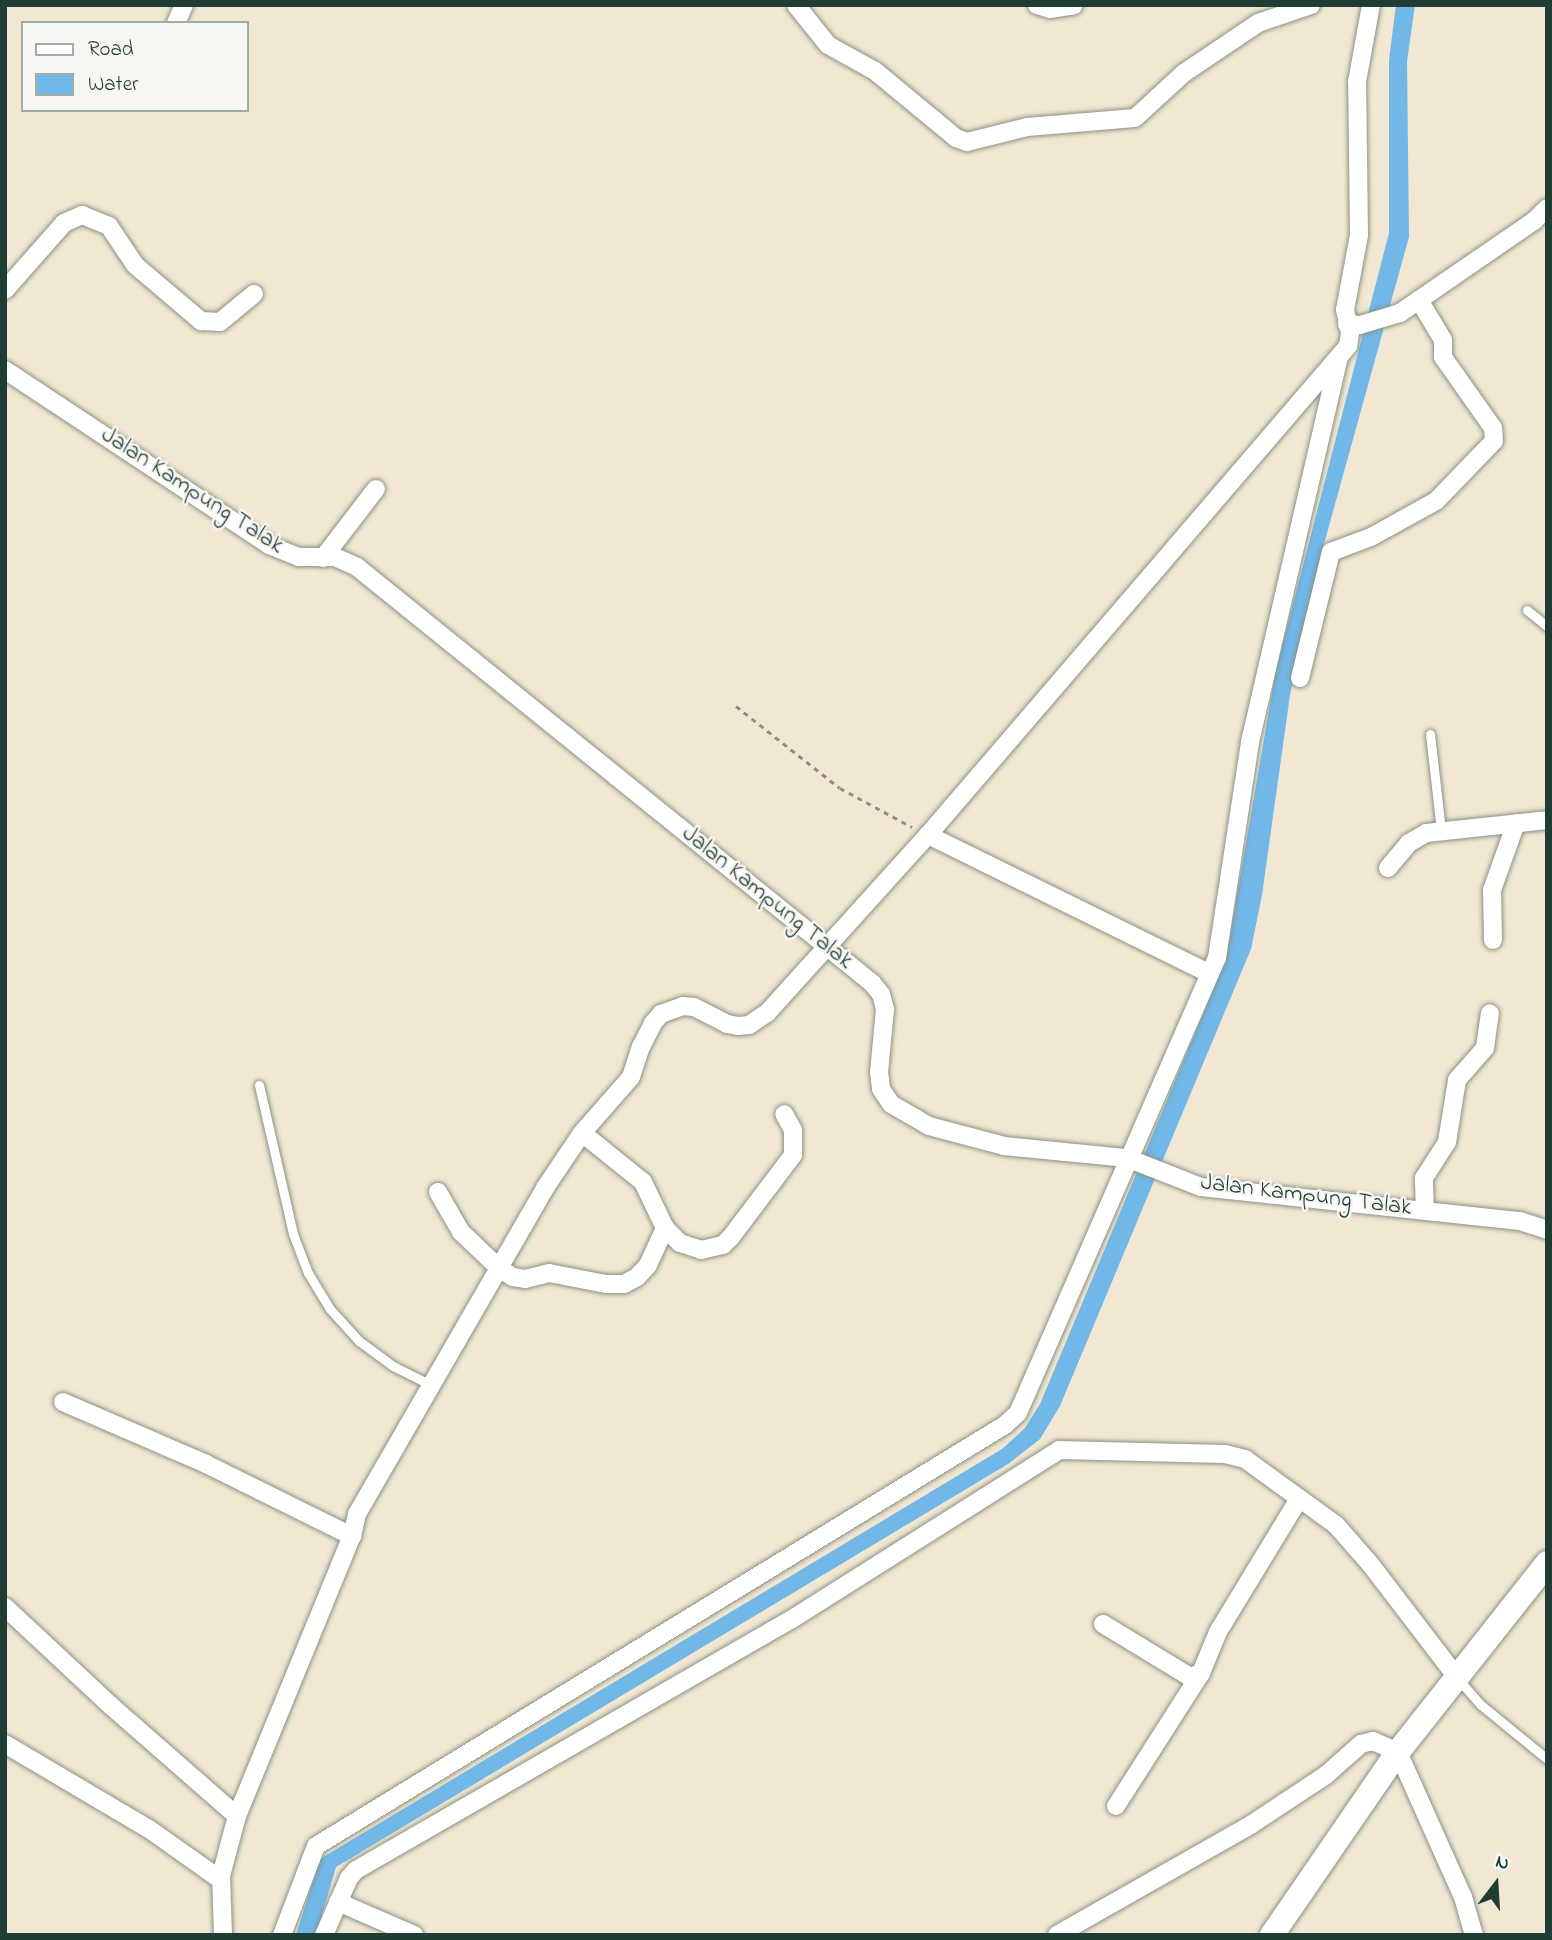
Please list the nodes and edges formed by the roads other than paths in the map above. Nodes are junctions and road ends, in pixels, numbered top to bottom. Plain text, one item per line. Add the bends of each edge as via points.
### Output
1 (184, 5) edge
2 (796, 5) edge
3 (1037, 5) edge
4 (1074, 5) edge
5 (1311, 5) edge
6 (1371, 5) edge
7 (177, 21) edge
8 (1547, 208) edge
9 (5, 290) edge
10 (254, 294) dead end
11 (1419, 300) junction
12 (1354, 325) junction
13 (1339, 356) junction
14 (5, 370) edge
15 (376, 489) dead end
16 (323, 558) junction
17 (1527, 610) dead end
18 (1547, 626) edge
19 (1300, 678) dead end
20 (1430, 734) dead end
21 (1547, 820) edge
22 (1516, 823) junction
23 (1441, 830) junction
24 (928, 835) junction
25 (1388, 868) dead end
26 (1493, 940) dead end
27 (826, 946) junction
28 (1210, 974) junction
29 (1490, 1013) dead end
30 (259, 1085) dead end
31 (784, 1114) dead end
32 (582, 1133) junction
33 (1132, 1160) junction
34 (438, 1192) dead end
35 (1425, 1211) junction
36 (665, 1228) junction
37 (1547, 1230) edge
38 (499, 1269) junction
39 (431, 1385) junction
40 (63, 1402) dead end
41 (1299, 1499) junction
42 (352, 1536) junction
43 (1547, 1563) edge
44 (5, 1607) edge
45 (1103, 1624) dead end
46 (1201, 1673) junction
47 (1456, 1676) junction
48 (5, 1744) edge
49 (1398, 1752) junction
50 (1547, 1759) edge
51 (1115, 1806) dead end
52 (237, 1816) junction
53 (221, 1880) junction
54 (338, 1902) junction
55 (223, 1935) edge
56 (282, 1935) edge
57 (324, 1935) edge
58 (414, 1935) edge
59 (1057, 1935) edge
60 (1272, 1935) edge
61 (1474, 1935) edge

1 - 7 street
2 - 5 street via 828,45 875,71 956,138 967,142 1027,127 1135,118 1181,75 1258,23
3 - 4 street via 1049,9
6 - 12 street via 1357,82 1359,235 1345,310
8 - 11 street
9 - 10 street via 64,223 82,215 110,226 135,265 201,321 220,322
11 - 12 street via 1393,316
11 - 19 street via 1443,340 1443,357 1493,428 1494,441 1436,501 1371,537 1331,552
12 - 13 street
13 - 24 street
13 - 28 street via 1250,742 1217,958
14 - 16 street, Jalan Kampung Talak via 269,545 299,557
15 - 16 street
16 - 27 street, Jalan Kampung Talak via 335,557 357,567
17 - 18 lane
20 - 23 lane
21 - 22 street
22 - 23 street
22 - 26 street via 1492,890
23 - 25 street via 1414,839
24 - 27 street
24 - 28 street
27 - 32 street via 767,1013 749,1025 727,1024 694,1007 661,1014 642,1043 631,1077
27 - 33 street, Jalan Kampung Talak via 881,995 886,1016 879,1081 898,1109 966,1138
28 - 33 street
29 - 35 street via 1485,1048 1457,1080 1447,1142 1424,1178
30 - 39 lane via 293,1234 308,1273 330,1309 359,1341 393,1366
31 - 36 street via 793,1130 793,1155 723,1245 701,1251 680,1243
32 - 36 street via 643,1182
32 - 38 street
33 - 35 street, Jalan Kampung Talak via 1201,1187
33 - 56 street via 1010,1422 316,1846
34 - 38 street via 461,1232
35 - 37 street, Jalan Kampung Talak via 1520,1221
36 - 38 street via 648,1265 624,1283 549,1273 519,1279
38 - 39 street
39 - 42 street via 357,1514
40 - 42 street
41 - 46 street via 1217,1632
41 - 47 street via 1345,1535
41 - 54 street via 1233,1454 1054,1452 792,1619 356,1870
42 - 52 street
43 - 47 street
44 - 52 street
45 - 46 street via 1190,1677
46 - 51 street
47 - 49 street
47 - 50 lane via 1482,1705
48 - 53 street via 149,1829
49 - 59 street via 1373,1741 1361,1744 1326,1775 1252,1824
49 - 60 street
49 - 61 street via 1463,1897
52 - 53 street
53 - 55 street
54 - 57 street
54 - 58 street

